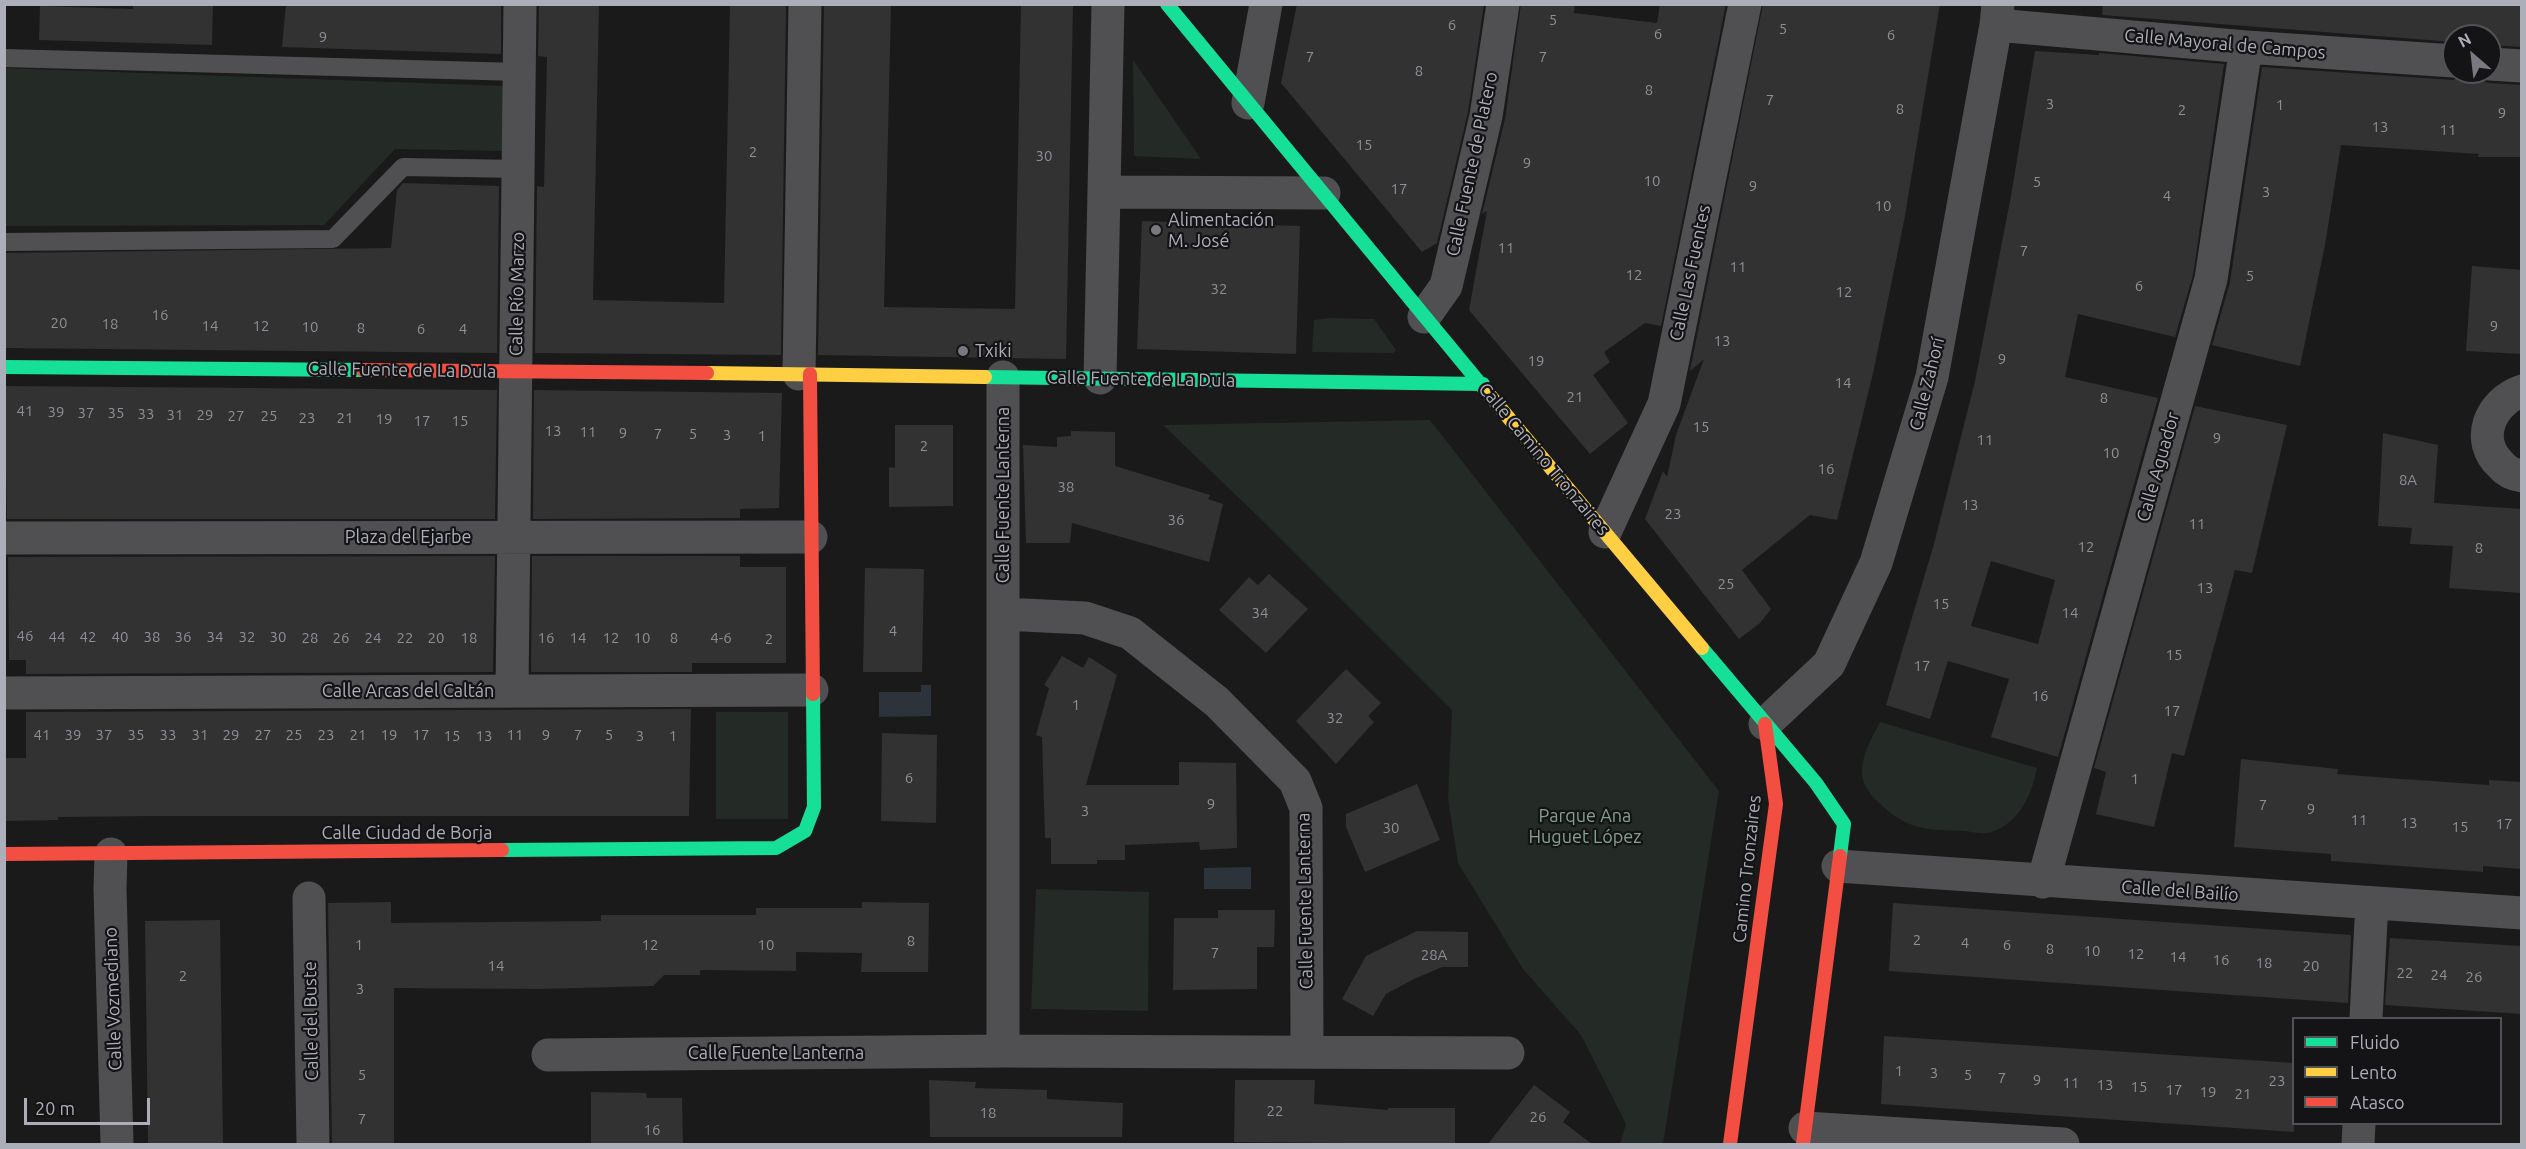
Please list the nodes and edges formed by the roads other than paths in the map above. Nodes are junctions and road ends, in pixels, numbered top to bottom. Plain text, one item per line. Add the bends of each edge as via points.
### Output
1 (520, 4) edge
2 (805, 4) edge
3 (1108, 4) edge
4 (1167, 4) edge
5 (1266, 4) edge
6 (1503, 4) edge
7 (1745, 4) edge
8 (1997, 15) edge
9 (2246, 47) junction
10 (4, 58) edge
11 (2442, 60) edge
12 (2502, 65) edge
13 (2522, 66) edge
14 (520, 72) junction
15 (1248, 103) junction
16 (519, 169) junction
17 (1104, 192) junction
18 (1323, 193) junction
19 (4, 242) edge
20 (1424, 317) junction
21 (4, 367) edge
22 (516, 371) junction
23 (805, 374) junction
24 (1003, 377) junction
25 (1100, 378) junction
26 (1483, 384) junction
27 (2522, 391) edge
28 (2522, 476) edge
29 (1605, 532) junction
30 (514, 537) junction
31 (811, 537) junction
32 (4, 538) edge
33 (1003, 614) junction
34 (813, 690) junction
35 (513, 691) junction
36 (4, 693) edge
37 (1765, 724) junction
38 (4, 854) edge
39 (111, 854) junction
40 (1838, 866) junction
41 (2043, 882) junction
42 (309, 898) dead end
43 (2522, 913) edge
44 (2371, 921) dead end
45 (2366, 1017) edge
46 (1003, 1051) junction
47 (1307, 1051) junction
48 (1508, 1053) dead end
49 (548, 1055) dead end
50 (2359, 1125) edge
51 (1804, 1136) edge
52 (117, 1144) edge
53 (313, 1144) edge
54 (1730, 1144) edge
55 (2063, 1144) edge
56 (2358, 1144) edge

1 - 14 street, Calle Río Marzo
2 - 23 street
3 - 17 street
4 - 15 street, Calle Camino Tronzaires
5 - 15 street
6 - 20 street, Calle Fuente de Platero via 1486,116 1446,286
7 - 29 street, Calle Las Fuentes via 1664,404
8 - 9 street, Calle Mayoral de Campos
8 - 37 street, Calle Zahorí via 1932,377 1876,563 1829,664
9 - 11 street, Calle Mayoral de Campos
9 - 41 street, Calle Aguador via 2211,279
10 - 14 lane
12 - 13 street
14 - 16 street, Calle Río Marzo
15 - 18 street, Calle Camino Tronzaires
16 - 19 lane via 403,167 333,239
16 - 22 street, Calle Río Marzo
17 - 18 street
17 - 25 street
18 - 20 street, Calle Camino Tronzaires
20 - 26 street, Calle Camino Tronzaires
21 - 22 street, Calle Fuente de La Dula
22 - 23 street, Calle Fuente de La Dula
22 - 30 street, Calle Río Marzo
23 - 24 street, Calle Fuente de La Dula
23 - 31 street
24 - 25 street, Calle Fuente de La Dula
24 - 33 street, Calle Fuente Lanterna
25 - 26 street, Calle Fuente de La Dula
26 - 29 street, Calle Camino Tronzaires
27 - 28 street via 2504,399 2487,425 2492,457
29 - 37 street, Calle Camino Tronzaires
30 - 31 street, Plaza del Ejarbe
30 - 32 street, Plaza del Ejarbe
30 - 35 street, Calle Río Marzo
31 - 34 street
33 - 46 street, Calle Fuente Lanterna
33 - 47 street, Calle Fuente Lanterna via 1085,618 1130,633 1217,702 1295,781 1306,808
34 - 35 street, Calle Arcas del Caltán
34 - 39 street, Calle Ciudad de Borja via 814,807 805,831 776,848
35 - 36 street, Calle Arcas del Caltán
37 - 40 street via 1816,783 1844,824
37 - 54 street, Camino Tronzaires via 1776,804
38 - 39 street, Calle Ciudad de Borja
39 - 52 street, Calle Vozmediano
40 - 41 street, Calle del Bailío
40 - 51 street
41 - 43 street, Calle del Bailío
42 - 53 street, Calle del Buste
44 - 45 street
46 - 47 street, Calle Fuente Lanterna
46 - 49 street, Calle Fuente Lanterna
47 - 48 street, Calle Fuente Lanterna
50 - 56 street
51 - 55 street

